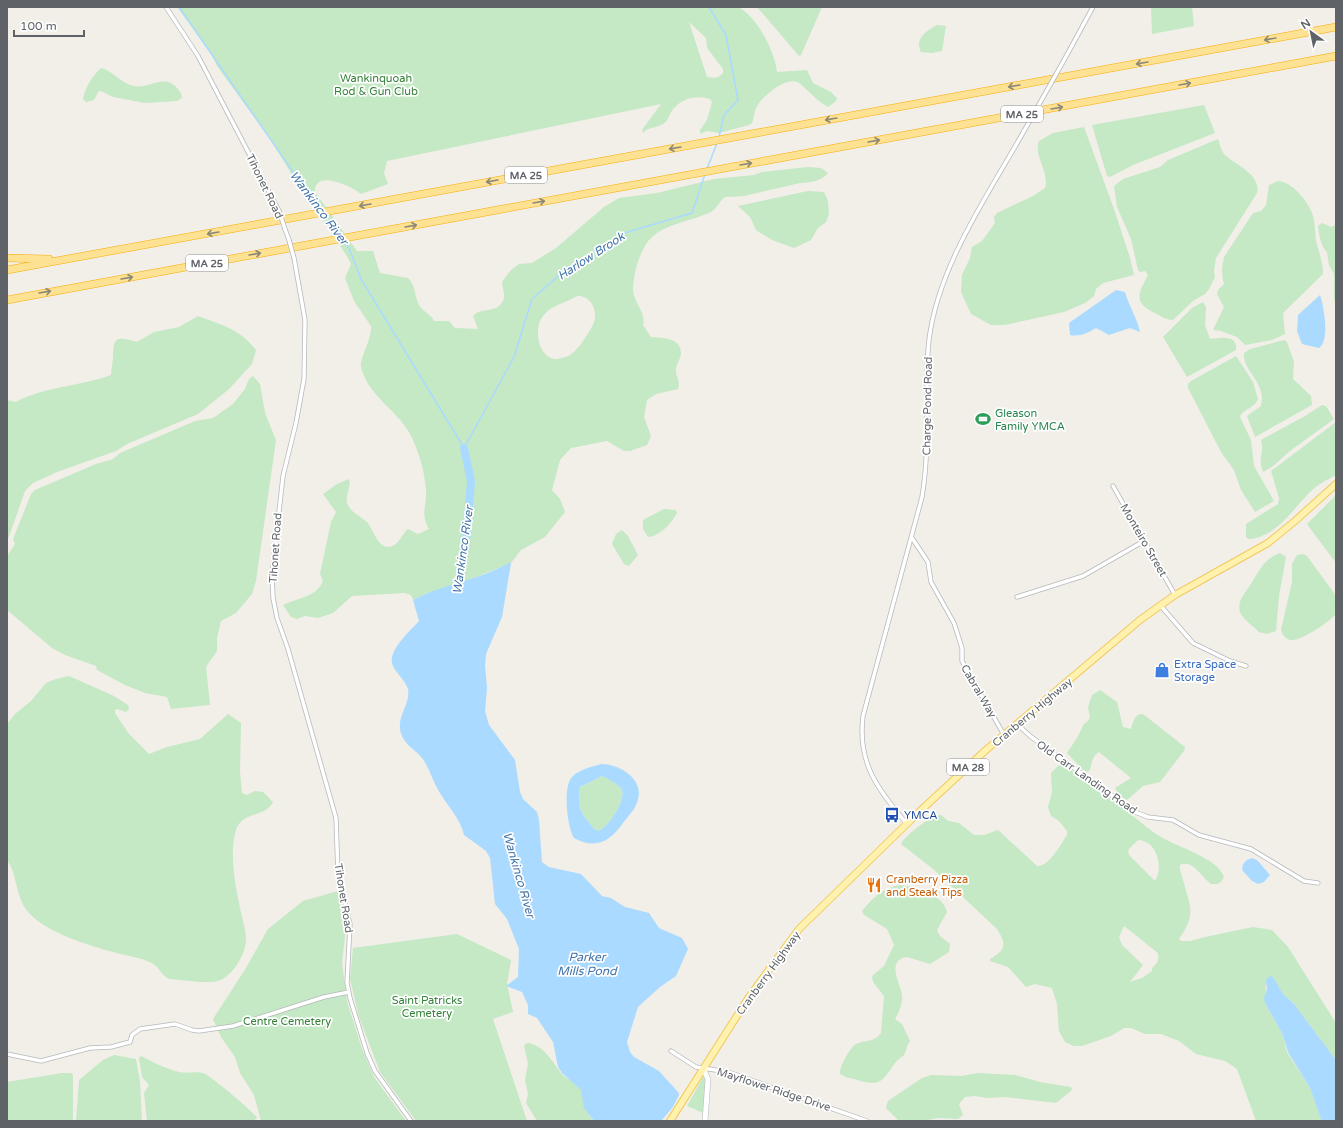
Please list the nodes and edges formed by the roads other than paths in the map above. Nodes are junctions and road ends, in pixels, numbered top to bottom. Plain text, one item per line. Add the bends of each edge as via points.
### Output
1 (166, 7) edge
2 (1093, 7) edge
3 (1336, 27) edge
4 (1336, 56) edge
5 (7, 258) edge
6 (69, 259) junction
7 (7, 270) edge
8 (7, 300) edge
9 (1336, 484) edge
10 (1113, 486) dead end
11 (912, 538) junction
12 (1144, 540) junction
13 (1176, 595) junction
14 (1017, 597) dead end
15 (1160, 605) junction
16 (1246, 666) dead end
17 (1017, 724) junction
18 (1004, 735) junction
19 (907, 824) junction
20 (1318, 883) dead end
21 (349, 992) junction
22 (671, 1051) dead end
23 (7, 1054) edge
24 (703, 1068) junction
25 (412, 1121) edge
26 (670, 1121) edge
27 (705, 1121) edge
28 (867, 1121) edge

1 - 21 street, Tihonet Road, bridge via 198,56 279,211 294,258 305,320 304,379 283,476 272,590 277,618 336,818 338,875 350,924
2 - 11 street, Charge Pond Road, bridge via 957,252 936,304 928,344 924,480
3 -> 6 highway, MA 25
8 -> 4 highway, MA 25
5 - 6 highway
6 - 7 highway, MA 25
9 - 13 main road, Cranberry Highway / MA 28 via 1268,543
10 - 12 street, Monteiro Street
11 - 18 street, Cabral Way via 928,562 931,582 955,626 962,648 962,661
11 - 19 street, Charge Pond Road via 872,680 862,730 864,754 870,773 882,794
12 - 13 street, Monteiro Street
12 - 14 street via 1083,576
13 - 15 main road, Cranberry Highway / MA 28
15 - 16 street via 1193,643
15 - 17 main road, Cranberry Highway / MA 28
17 - 18 main road, Cranberry Highway / MA 28
17 - 20 street, Old Carr Landing Road via 1135,812 1148,817 1173,820 1192,832 1242,846 1304,881
18 - 19 main road, Cranberry Highway / MA 28
19 - 24 main road, Cranberry Highway / MA 28 via 799,930 749,997
21 - 23 street via 324,997 233,1026 199,1031 175,1024 140,1029 132,1035 130,1042 111,1047 90,1048 41,1061
21 - 25 street, Tihonet Road via 358,1026 375,1071
22 - 24 street, Mayflower Ridge Drive via 696,1067
24 - 26 main road, Cranberry Highway / MA 28
24 - 27 main road via 708,1079
24 - 28 street, Mayflower Ridge Drive via 728,1072

